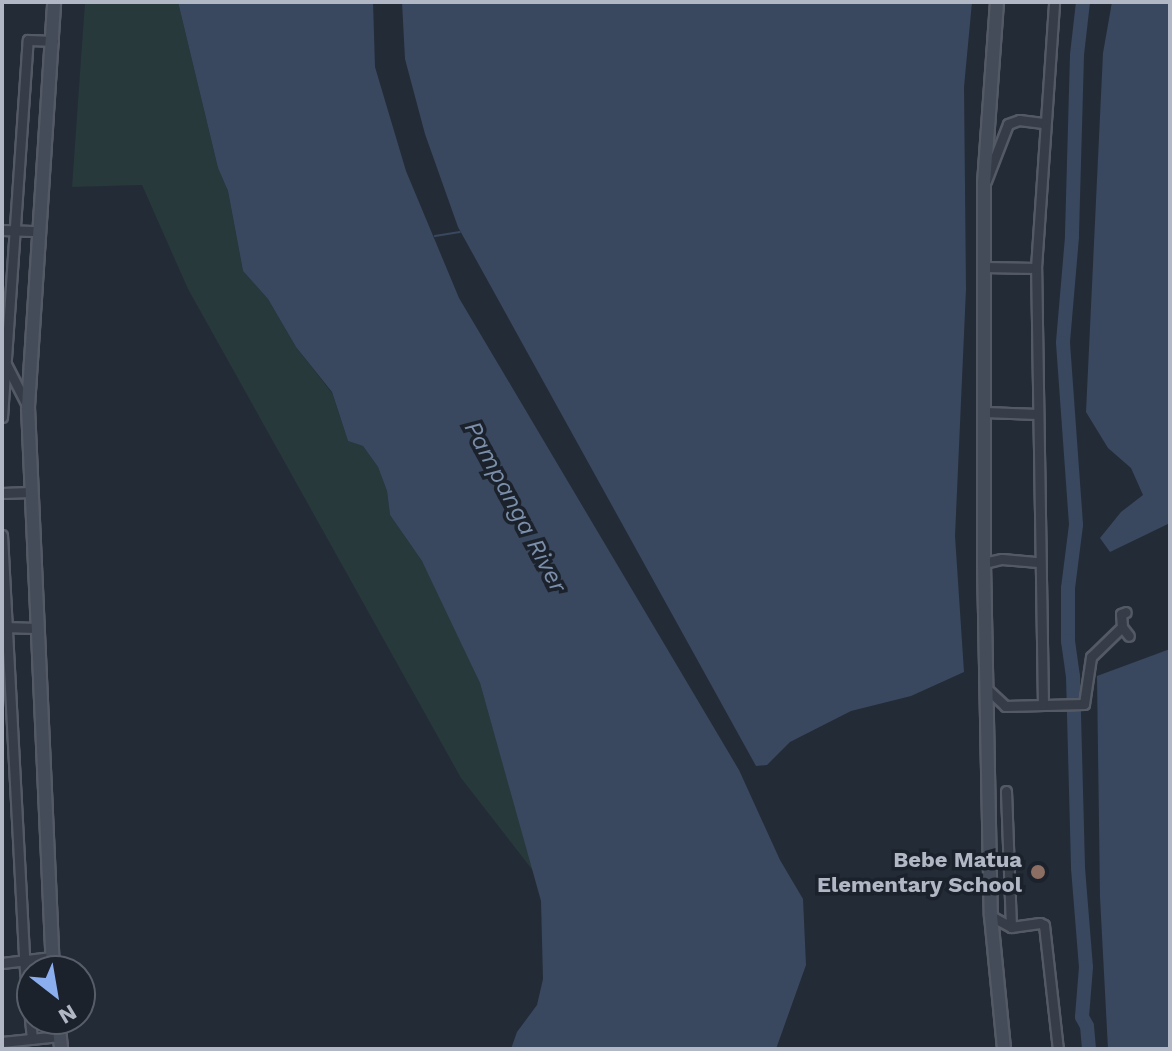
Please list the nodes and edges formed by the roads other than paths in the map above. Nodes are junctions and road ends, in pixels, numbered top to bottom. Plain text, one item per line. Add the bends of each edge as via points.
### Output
1 (54, 2) edge
2 (997, 2) edge
3 (1054, 2) edge
4 (53, 41) junction
5 (1043, 123) junction
6 (984, 183) junction
7 (2, 230) edge
8 (15, 231) junction
9 (40, 231) junction
10 (984, 267) junction
11 (1036, 268) junction
12 (4, 364) edge
13 (28, 407) junction
14 (985, 412) junction
15 (1037, 414) junction
16 (2, 417) edge
17 (30, 492) junction
18 (2, 493) edge
19 (2, 535) edge
20 (1038, 562) junction
21 (984, 563) junction
22 (1126, 612) dead end
23 (5, 627) edge
24 (1122, 627) junction
25 (36, 628) junction
26 (1129, 636) dead end
27 (985, 687) junction
28 (1043, 705) junction
29 (1006, 791) dead end
30 (991, 916) junction
31 (1011, 927) junction
32 (24, 955) edge
33 (53, 955) edge
34 (32, 1035) edge
35 (32, 1039) junction
36 (2, 1042) edge
37 (60, 1042) edge
38 (1004, 1049) edge
39 (1058, 1049) edge

1 - 4 street
2 - 6 street
3 - 5 street
4 - 8 street via 28,40
4 - 9 street
5 - 6 street via 1008,124
5 - 11 street
6 - 10 street
7 - 8 street
8 - 9 street
8 - 12 street
9 - 13 street
10 - 11 street
10 - 14 street
11 - 15 street
12 - 13 street
12 - 16 street
13 - 17 street
14 - 15 street
14 - 21 street
15 - 20 street
17 - 18 street
17 - 25 street
19 - 23 street
20 - 21 street
20 - 28 street
21 - 27 street
22 - 24 street via 1121,614
23 - 25 street
23 - 32 street
24 - 26 street
24 - 28 street via 1091,657 1084,704
25 - 33 street
27 - 28 street via 1005,706
27 - 30 street
29 - 31 street
30 - 31 street
30 - 38 street
31 - 39 street via 1044,925
34 - 35 street
35 - 36 street
35 - 37 street

